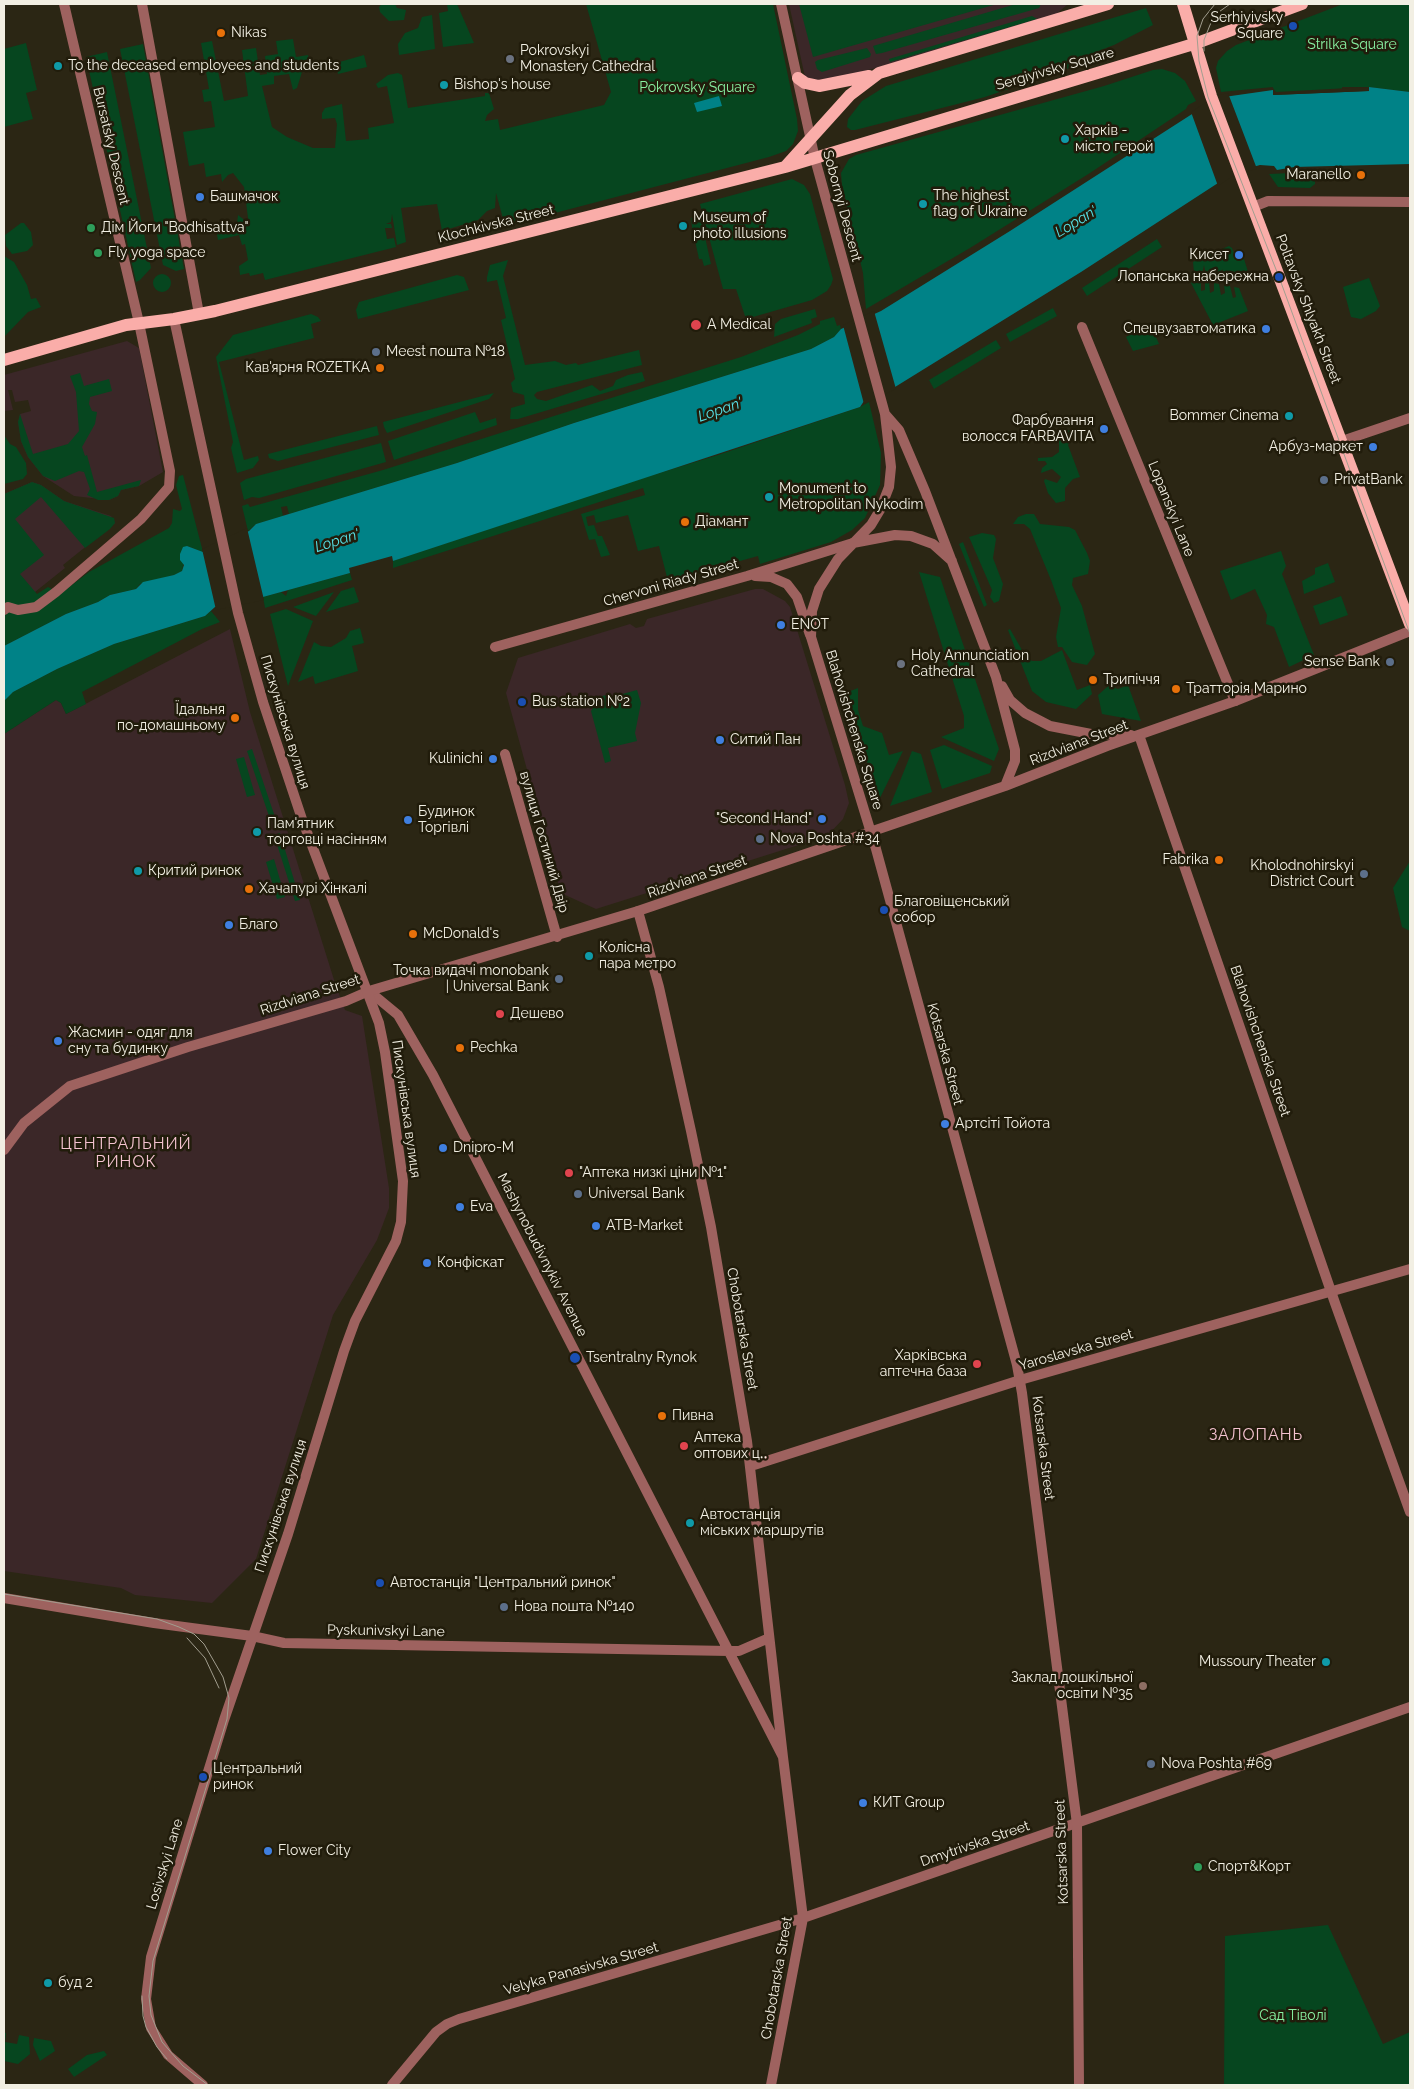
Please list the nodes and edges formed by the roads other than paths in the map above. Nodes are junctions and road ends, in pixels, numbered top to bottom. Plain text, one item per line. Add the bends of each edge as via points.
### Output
1 (64, 4) edge
2 (142, 4) edge
3 (781, 4) edge
4 (1108, 4) edge
5 (1183, 4) edge
6 (1302, 4) edge
7 (1194, 44) junction
8 (879, 73) junction
9 (798, 78) junction
10 (811, 140) junction
11 (815, 159) junction
12 (785, 168) junction
13 (1410, 202) edge
14 (1253, 207) junction
15 (199, 314) junction
16 (174, 319) junction
17 (139, 322) junction
18 (1082, 327) dead end
19 (4, 360) edge
20 (885, 414) junction
21 (1410, 418) edge
22 (1342, 441) junction
23 (853, 542) junction
24 (954, 563) junction
25 (747, 576) junction
26 (4, 610) edge
27 (1410, 624) edge
28 (1410, 631) edge
29 (811, 637) junction
30 (495, 647) dead end
31 (996, 677) junction
32 (1235, 701) junction
33 (1139, 735) junction
34 (505, 754) dead end
35 (1005, 786) junction
36 (871, 832) junction
37 (638, 912) junction
38 (557, 937) junction
39 (369, 991) junction
40 (4, 1150) edge
41 (1410, 1269) edge
42 (1330, 1291) junction
43 (1020, 1380) junction
44 (751, 1466) junction
45 (1410, 1512) edge
46 (4, 1598) edge
47 (252, 1636) junction
48 (769, 1638) junction
49 (729, 1651) junction
50 (1410, 1707) edge
51 (782, 1757) junction
52 (1077, 1824) junction
53 (804, 1918) junction
54 (203, 2085) edge
55 (392, 2085) edge
56 (771, 2085) edge
57 (1079, 2085) edge

1 - 17 street, Bursatsky Descent
2 - 15 street
3 - 9 street, Sobornyi Descent
4 - 8 main road
5 - 7 main road, Poltavsky Shlyakh Street
6 - 7 main road, Sergiyivsky Square
7 - 11 main road, Sergiyivsky Square
7 - 14 main road, Poltavsky Shlyakh Street
8 - 9 main road via 819,86
8 - 10 main road via 850,94
9 - 10 street, Sobornyi Descent
10 - 11 street, Sobornyi Descent
10 - 12 main road
11 - 12 main road, Klochkivska Street
11 - 20 street, Sobornyi Descent
12 - 15 main road, Klochkivska Street
13 - 14 street via 1268,201
14 - 22 main road, Poltavsky Shlyakh Street
15 - 16 main road, Klochkivska Street
16 - 17 main road
16 - 39 street, Пискунівська вулиця via 238,613 283,766
17 - 19 main road
17 - 26 street, Bursatsky Descent via 170,471 169,487 141,520 36,607 18,610 8,607
18 - 32 street, Lopanskyi Lane
20 - 23 street, Blahovishchenska Square via 891,467 889,487 871,525
20 - 24 street via 898,430
21 - 22 street
22 - 27 main road, Poltavsky Shlyakh Street
23 - 24 street, Chervoni Riady Street via 895,535 911,536 933,544
23 - 25 street, Chervoni Riady Street
23 - 29 street, Blahovishchenska Square via 819,589 812,612
24 - 31 street
25 - 29 street, Blahovishchenska Square via 771,577 787,584 801,604
25 - 30 street, Chervoni Riady Street
28 - 32 street, Rizdviana Street
29 - 36 street, Blahovishchenska Square
31 - 33 street via 1010,700 1037,721 1069,731
31 - 35 street via 1015,750 1015,761
32 - 33 street, Rizdviana Street
33 - 35 street, Rizdviana Street
33 - 42 street, Blahovishchenska Street
34 - 38 street, вулиця Гостиний Двір
35 - 36 street, Rizdviana Street
36 - 37 street, Rizdviana Street
36 - 43 street, Kotsarska Street
37 - 38 street, Rizdviana Street
37 - 44 street, Chobotarska Street via 659,987 691,1131
38 - 39 street, Rizdviana Street
39 - 40 street, Rizdviana Street via 346,1001 188,1047 70,1086 24,1123
39 - 47 street, Пискунівська вулиця via 385,1052 400,1149 403,1181 401,1222 396,1241 355,1321 344,1351 288,1534
39 - 49 street, Mashynobudivnykiv Avenue via 398,1015 433,1075
41 - 42 street, Yaroslavska Street
42 - 43 street, Yaroslavska Street
42 - 45 street, Blahovishchenska Street
43 - 44 street, Yaroslavska Street
43 - 52 street, Kotsarska Street
44 - 48 street, Chobotarska Street
46 - 47 street, Pyskunivskyi Lane
47 - 49 street, Pyskunivskyi Lane via 284,1643
47 - 54 street, Losivskyi Lane via 192,1822 147,1980 147,2015 154,2035 174,2062
48 - 49 street, Pyskunivskyi Lane via 739,1651
48 - 51 street, Chobotarska Street
49 - 51 street, Chobotarska Street
50 - 52 street, Dmytrivska Street
51 - 53 street, Chobotarska Street
52 - 53 street, Dmytrivska Street
52 - 57 street, Kotsarska Street
53 - 55 street, Velyka Panasivska Street via 447,2024 436,2032
53 - 56 street, Chobotarska Street

